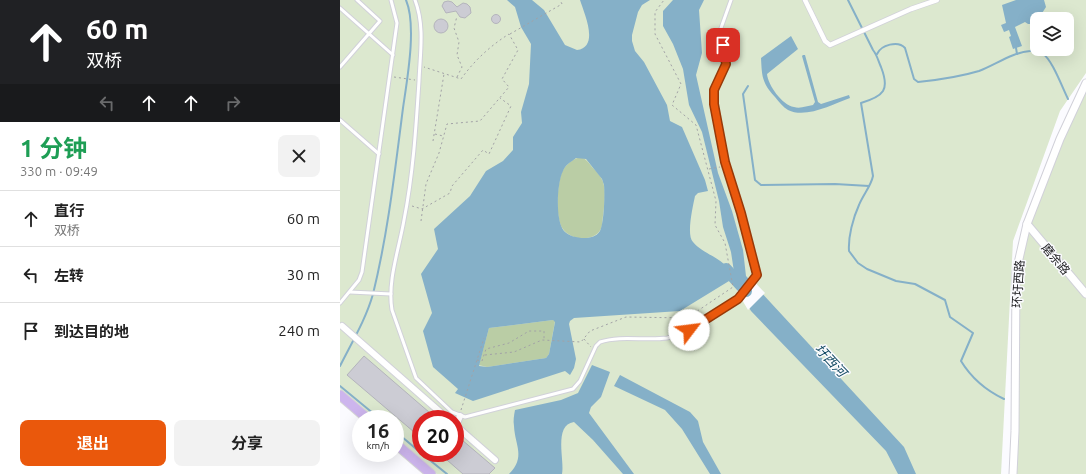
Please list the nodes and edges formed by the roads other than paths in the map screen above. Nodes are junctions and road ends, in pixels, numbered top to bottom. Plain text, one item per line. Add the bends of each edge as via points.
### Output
1 (357, 0) edge
2 (391, 0) edge
3 (416, 0) edge
4 (731, 0) edge
5 (805, 0) edge
6 (916, 0) edge
7 (938, 0) edge
8 (918, 6) junction
9 (340, 8) edge
10 (369, 34) junction
11 (393, 55) junction
12 (340, 67) edge
13 (1086, 83) edge
14 (340, 120) edge
15 (379, 154) junction
16 (1026, 224) junction
17 (350, 292) junction
18 (391, 294) junction
19 (1086, 294) edge
20 (340, 302) edge
21 (342, 326) dead end
22 (340, 395) edge
23 (340, 402) edge
24 (358, 410) edge
25 (438, 410) edge
26 (450, 410) edge
27 (352, 412) edge
28 (464, 416) edge
29 (464, 434) edge
30 (404, 451) edge
31 (404, 458) edge
32 (495, 460) dead end
33 (423, 474) edge
34 (430, 474) edge
35 (1013, 474) edge

1 - 10 lane via 380,20
2 - 11 lane via 397,23
3 - 18 lane via 422,24 416,134 407,205
4 - 28 lane via 721,28 726,64 713,92 726,166 757,273 754,281 738,299 679,335 605,341 598,344 580,381 573,389
5 - 8 street via 825,41 830,44
6 - 8 street
7 - 8 street
9 - 10 lane
10 - 11 lane
10 - 12 lane
11 - 15 lane
13 - 16 street, 环圩西路
14 - 15 lane
15 - 17 lane via 362,272
16 - 19 street, 磨余路
16 - 35 street, 环圩西路 via 1016,272
17 - 18 lane
17 - 20 lane
18 - 26 lane via 392,310 415,376
21 - 25 street
22 - 24 main road
23 - 27 main road
29 - 32 street
30 - 34 main road
31 - 33 main road

